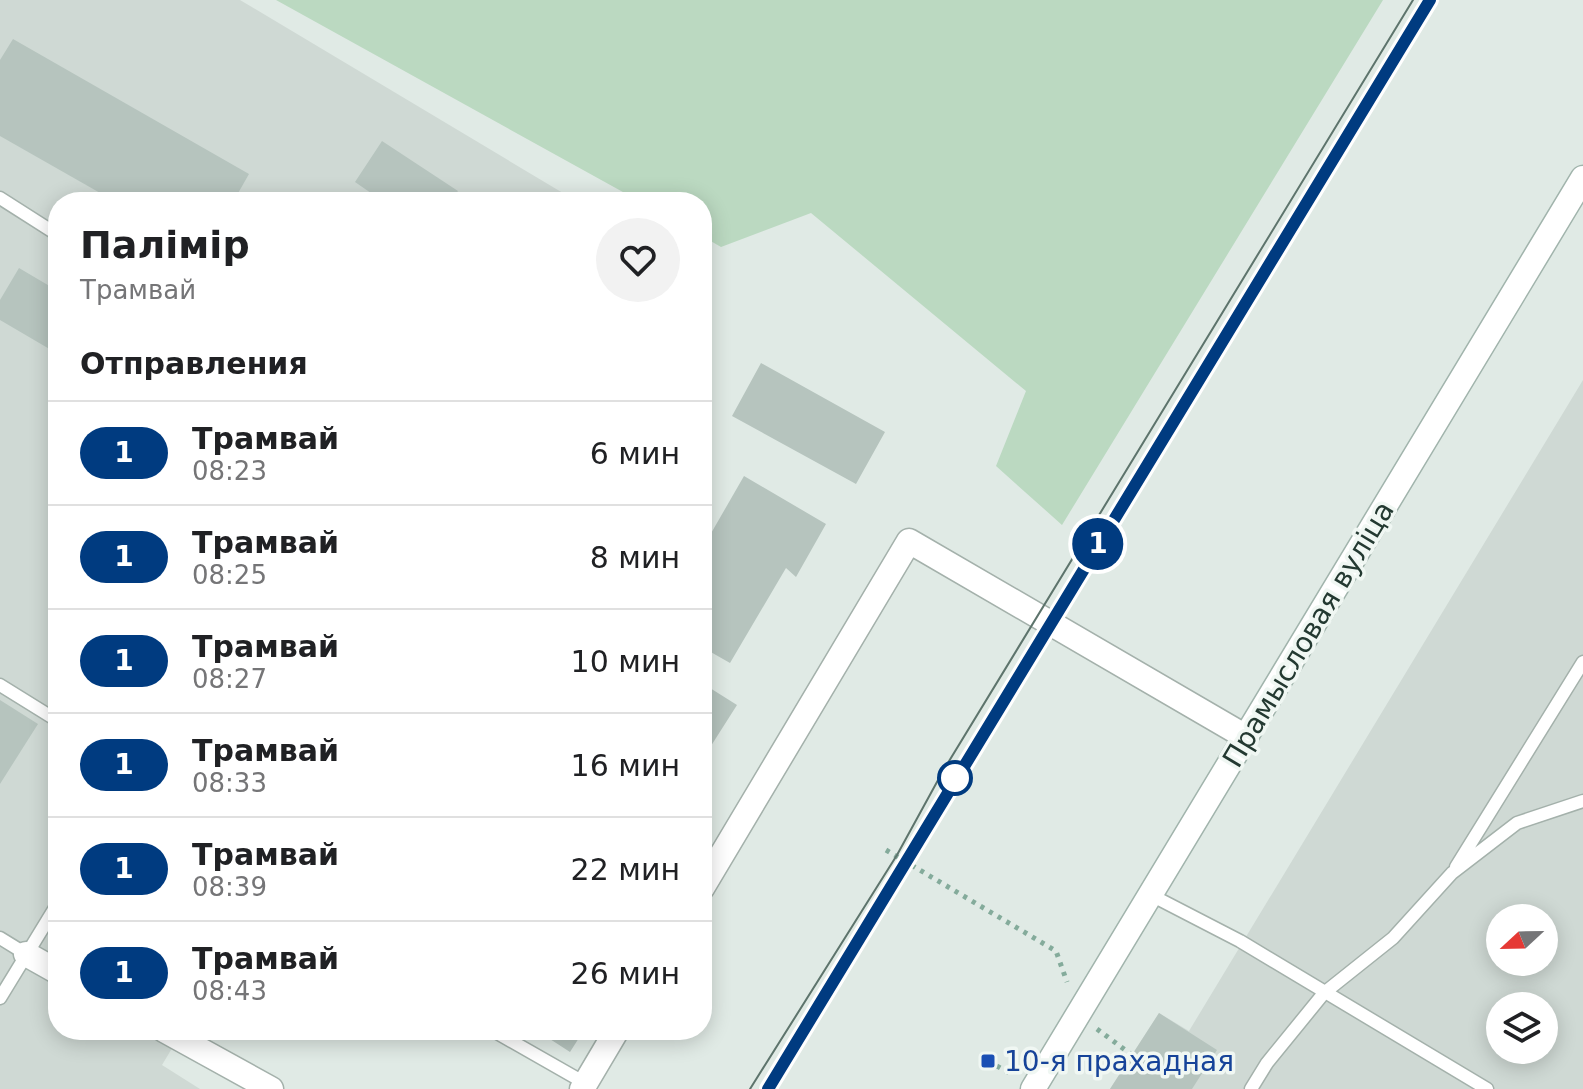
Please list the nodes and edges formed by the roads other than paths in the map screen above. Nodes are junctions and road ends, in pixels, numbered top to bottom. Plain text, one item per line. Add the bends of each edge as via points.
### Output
1 (1583, 178) edge
2 (0, 198) edge
3 (48, 229) edge
4 (1583, 662) edge
5 (0, 685) edge
6 (48, 715) edge
7 (1246, 737) junction
8 (1583, 801) edge
9 (712, 871) edge
10 (1452, 873) junction
11 (1149, 894) junction
12 (48, 919) edge
13 (0, 938) edge
14 (26, 954) junction
15 (48, 966) edge
16 (1324, 993) junction
17 (0, 998) edge
18 (182, 1040) edge
19 (508, 1040) edge
20 (611, 1040) edge
21 (584, 1086) edge
22 (271, 1089) edge
23 (1033, 1089) edge
24 (1251, 1089) edge
25 (1487, 1089) edge

1 - 7 main road, Прамысловая вуліца
2 - 3 lane
4 - 10 lane
5 - 6 lane
7 - 9 main road via 909,541
7 - 11 main road, Прамысловая вуліца
8 - 10 lane via 1517,823
10 - 16 lane via 1393,938
11 - 16 lane
11 - 23 main road, Прамысловая вуліца
12 - 14 lane
13 - 14 lane
14 - 15 main road
14 - 17 lane
16 - 24 lane
16 - 25 lane
18 - 22 main road
19 - 21 lane
20 - 21 main road

